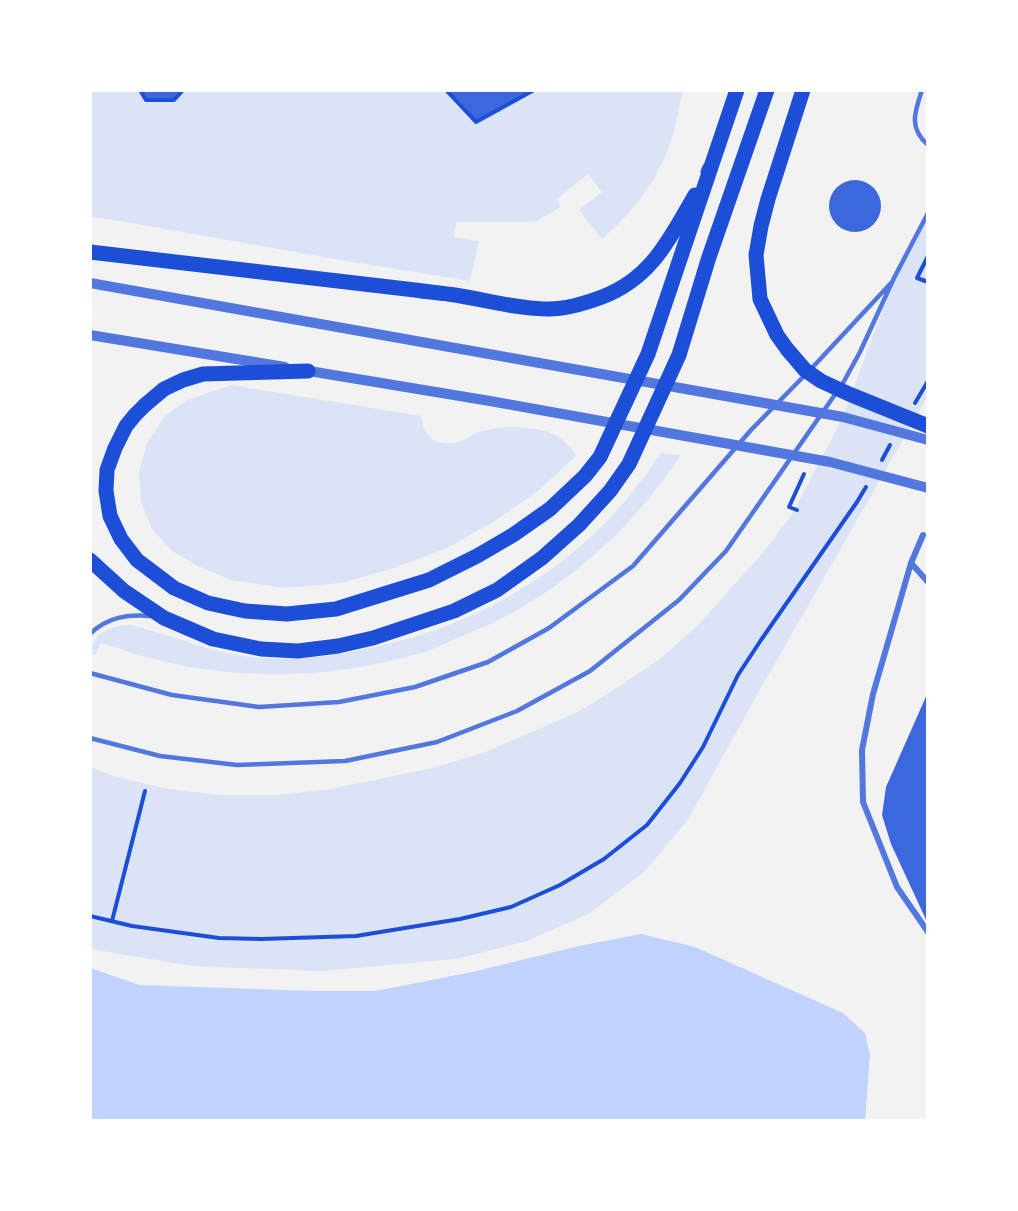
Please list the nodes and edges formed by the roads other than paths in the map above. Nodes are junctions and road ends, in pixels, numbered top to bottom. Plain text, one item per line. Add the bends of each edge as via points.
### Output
1 (737, 90) edge
2 (767, 90) edge
3 (803, 90) edge
4 (922, 90) edge
5 (928, 145) edge
6 (712, 164) junction
7 (928, 213) edge
8 (90, 252) edge
9 (894, 278) junction
10 (90, 284) edge
11 (90, 335) edge
12 (308, 371) junction
13 (928, 426) edge
14 (928, 440) edge
15 (928, 488) edge
16 (924, 535) dead end
17 (90, 560) edge
18 (911, 563) junction
19 (928, 582) edge
20 (164, 618) junction
21 (90, 634) edge
22 (90, 673) edge
23 (90, 738) edge
24 (928, 932) edge

1 - 6 main road
2 - 20 main road via 679,355 629,464 579,525 542,558 497,590 454,611 338,646 298,651 261,649 213,639
3 - 13 main road via 760,226 756,255 760,299 777,334 805,370 849,394
4 - 5 lane via 915,127
6 - 8 main road via 669,240 641,275 604,296 559,308 522,307 454,294
6 - 12 main road via 648,354 600,457 550,509 513,535 429,580 336,609 287,614 245,611 207,603 174,588 137,560 110,516 107,470 126,426 164,389 183,380 203,374
7 - 9 lane
9 - 22 lane via 751,430 633,566 549,628 488,662 415,687 339,702 259,707 172,695
9 - 23 lane via 843,383 726,551 679,600 590,671 517,711 437,742 345,761 237,765 160,756
10 - 14 street via 833,415
11 - 12 street
12 - 15 street via 830,462
16 - 18 street
17 - 20 main road via 124,591
18 - 19 street
18 - 24 street via 873,694 862,750 863,802 897,887
20 - 21 lane via 124,616 107,621

